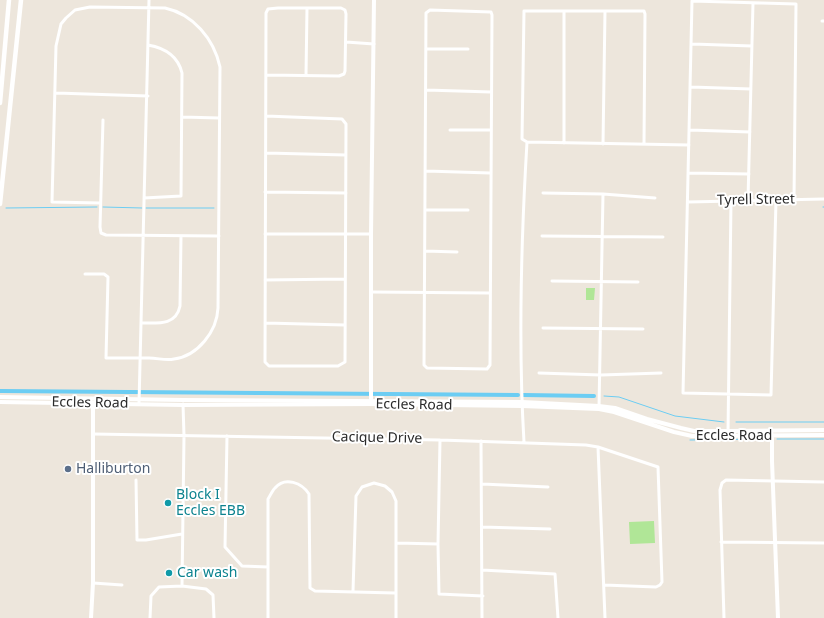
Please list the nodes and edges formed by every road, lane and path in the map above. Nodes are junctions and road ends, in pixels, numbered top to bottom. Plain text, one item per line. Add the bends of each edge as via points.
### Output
1 (9, 0) edge
2 (21, 0) edge
3 (149, 0) edge
4 (374, 0) edge
5 (753, 3) junction
6 (149, 7) junction
7 (307, 8) junction
8 (564, 11) junction
9 (605, 11) junction
10 (346, 42) junction
11 (374, 44) junction
12 (692, 44) junction
13 (148, 45) junction
14 (752, 46) junction
15 (426, 49) junction
16 (468, 49) dead end
17 (266, 75) junction
18 (306, 75) junction
19 (690, 87) junction
20 (751, 89) junction
21 (426, 90) junction
22 (491, 92) junction
23 (56, 93) junction
24 (148, 96) junction
25 (0, 103) edge
26 (266, 116) junction
27 (182, 117) junction
28 (219, 118) junction
29 (103, 120) dead end
30 (450, 130) dead end
31 (491, 130) junction
32 (690, 130) junction
33 (750, 132) junction
34 (526, 142) junction
35 (564, 143) junction
36 (603, 144) junction
37 (644, 144) junction
38 (689, 145) junction
39 (266, 153) junction
40 (346, 155) junction
41 (426, 171) junction
42 (490, 173) junction
43 (689, 173) junction
44 (749, 174) junction
45 (265, 192) junction
46 (346, 193) junction
47 (543, 193) dead end
48 (603, 194) junction
49 (144, 198) junction
50 (655, 198) dead end
51 (732, 200) junction
52 (748, 200) junction
53 (776, 200) junction
54 (794, 200) junction
55 (824, 200) edge
56 (688, 202) junction
57 (100, 203) junction
58 (0, 204) edge
59 (425, 210) junction
60 (468, 210) dead end
61 (265, 234) junction
62 (346, 234) junction
63 (371, 234) junction
64 (143, 235) junction
65 (180, 236) junction
66 (219, 236) junction
67 (542, 236) dead end
68 (603, 237) junction
69 (663, 237) dead end
70 (425, 250) junction
71 (457, 252) dead end
72 (84, 274) dead end
73 (344, 279) junction
74 (265, 280) junction
75 (552, 281) dead end
76 (602, 282) junction
77 (638, 282) dead end
78 (372, 292) junction
79 (424, 293) junction
80 (489, 294) junction
81 (141, 323) junction
82 (265, 323) junction
83 (345, 324) junction
84 (543, 328) dead end
85 (601, 329) junction
86 (643, 329) dead end
87 (141, 358) junction
88 (539, 373) dead end
89 (661, 373) dead end
90 (601, 375) junction
91 (728, 394) junction
92 (0, 396) edge
93 (92, 398) junction
94 (140, 401) junction
95 (0, 402) edge
96 (183, 402) junction
97 (93, 403) junction
98 (371, 403) junction
99 (522, 404) junction
100 (599, 408) junction
101 (772, 430) junction
102 (824, 430) edge
103 (728, 431) junction
104 (93, 434) junction
105 (824, 435) edge
106 (184, 436) junction
107 (227, 436) junction
108 (772, 436) junction
109 (728, 437) junction
110 (440, 440) junction
111 (481, 441) junction
112 (524, 442) junction
113 (598, 447) junction
114 (136, 480) dead end
115 (773, 481) junction
116 (824, 482) edge
117 (482, 484) junction
118 (548, 487) dead end
119 (482, 527) junction
120 (550, 529) dead end
121 (182, 534) junction
122 (721, 542) junction
123 (397, 543) junction
124 (776, 543) junction
125 (824, 543) edge
126 (438, 544) junction
127 (268, 567) junction
128 (482, 570) junction
129 (93, 583) junction
130 (122, 585) dead end
131 (604, 585) junction
132 (182, 586) junction
133 (353, 591) junction
134 (396, 593) junction
135 (482, 596) junction
136 (91, 618) edge
137 (150, 618) edge
138 (214, 618) edge
139 (268, 618) edge
140 (396, 618) edge
141 (482, 618) edge
142 (558, 618) edge
143 (605, 618) edge
144 (724, 618) edge
145 (778, 618) edge

1 - 25 main road
2 - 58 main road
3 - 6 street
4 - 11 street
5 - 12 street via 692,1
5 - 14 street
5 - 54 street via 796,4
6 - 13 street
6 - 23 street via 90,7 75,10 70,14 62,24 56,46
6 - 28 street via 181,13 205,33 212,44 220,67
7 - 10 street via 345,10
7 - 17 street via 268,9
7 - 18 street
8 - 9 street
8 - 34 street via 526,10 524,13 522,138
8 - 35 street
9 - 36 street
9 - 37 street via 644,11 645,14
10 - 11 street
10 - 18 street via 344,74
11 - 63 street
12 - 14 street
12 - 19 street
13 - 24 street
13 - 27 street via 167,51 181,67
14 - 20 street
15 - 16 street
15 - 21 street
15 - 22 street via 428,11 491,12
17 - 18 street
17 - 26 street
19 - 20 street
19 - 32 street
20 - 33 street
21 - 22 street
21 - 41 street
22 - 31 street
23 - 24 street
23 - 57 street via 52,202
24 - 49 street
26 - 39 street
26 - 40 street via 342,119 346,124
27 - 28 street
27 - 49 street via 181,196
28 - 66 street
29 - 57 street
30 - 31 street
31 - 42 street
32 - 33 street
32 - 38 street
33 - 44 street
34 - 35 street
34 - 99 street via 522,225
35 - 36 street
36 - 37 street
37 - 38 street
38 - 43 street
39 - 40 street
39 - 45 street
40 - 46 street
41 - 42 street
41 - 59 street
42 - 80 street
43 - 44 street
43 - 56 street
44 - 52 street
45 - 46 street
45 - 61 street
46 - 62 street
47 - 48 street
48 - 50 street
48 - 68 street
49 - 64 street
51 - 52 street, Tyrell Street
51 - 56 street, Tyrell Street
51 - 91 street
52 - 53 street, Tyrell Street
53 - 54 street, Tyrell Street
53 - 91 street via 771,395
54 - 55 street, Tyrell Street
56 - 91 street via 683,393
57 - 64 street via 101,233
59 - 60 street
59 - 70 street
61 - 62 street
61 - 74 street
62 - 63 street
62 - 73 street
63 - 78 street
64 - 65 street
64 - 81 street
65 - 66 street
65 - 81 street via 180,306 177,314 166,322
66 - 87 street via 218,314 207,338 197,348 173,360
67 - 68 street
68 - 69 street
68 - 76 street
70 - 71 street
70 - 79 street
72 - 87 street via 104,274 108,277 106,358
73 - 74 street
73 - 83 street
74 - 82 street
75 - 76 street
76 - 77 street
76 - 85 street
78 - 79 street
78 - 98 street
79 - 80 street
79 - 80 street via 424,365 427,368 447,369 489,368
81 - 87 street
82 - 83 street
82 - 83 street via 265,362 269,366 342,365 345,362
84 - 85 street
85 - 86 street
85 - 90 street
87 - 94 street
88 - 90 street
89 - 90 street
90 - 100 street
91 - 103 street
92 - 93 street, Eccles Road
93 - 94 street, Eccles Road
93 - 97 street
94 - 96 street, Eccles Road
94 - 97 street, Eccles Road
95 - 97 street, Eccles Road
96 - 98 street, Eccles Road
96 - 106 street
97 - 104 street
98 - 99 street, Eccles Road
99 - 100 street, Eccles Road
99 - 112 street
100 - 103 street, Eccles Road via 615,408 681,428
100 - 109 street, Eccles Road via 683,435
101 - 102 street, Eccles Road
101 - 103 street, Eccles Road
101 - 108 street
103 - 109 street
104 - 106 street, Cacique Drive
104 - 129 street
105 - 108 street, Eccles Road
106 - 107 street, Cacique Drive
106 - 121 street
107 - 110 street, Cacique Drive
107 - 127 street via 224,547 242,566
108 - 109 street, Eccles Road
108 - 115 street
110 - 111 street, Cacique Drive
110 - 126 street
111 - 112 street, Cacique Drive
111 - 117 street
112 - 113 street, Cacique Drive
113 - 131 street
113 - 131 street, Cacique Drive via 658,467 662,582 656,586
114 - 121 street via 137,540
115 - 116 street
115 - 122 street via 722,482
115 - 124 street
117 - 118 street
117 - 119 street
119 - 120 street
119 - 128 street
121 - 132 street
122 - 124 street
122 - 144 street
123 - 126 street
123 - 133 street via 396,501 392,492 385,486 374,483 362,487 356,496
123 - 134 street
124 - 125 street
124 - 145 street
126 - 135 street via 439,594
127 - 133 street via 268,499 276,487 286,482 297,483 309,494 310,588 315,591
127 - 139 street
128 - 135 street
128 - 142 street via 555,574
129 - 130 street
129 - 136 street
131 - 143 street
132 - 137 street via 159,587 151,596
132 - 138 street via 206,589 213,596
133 - 134 street
134 - 140 street
135 - 141 street

